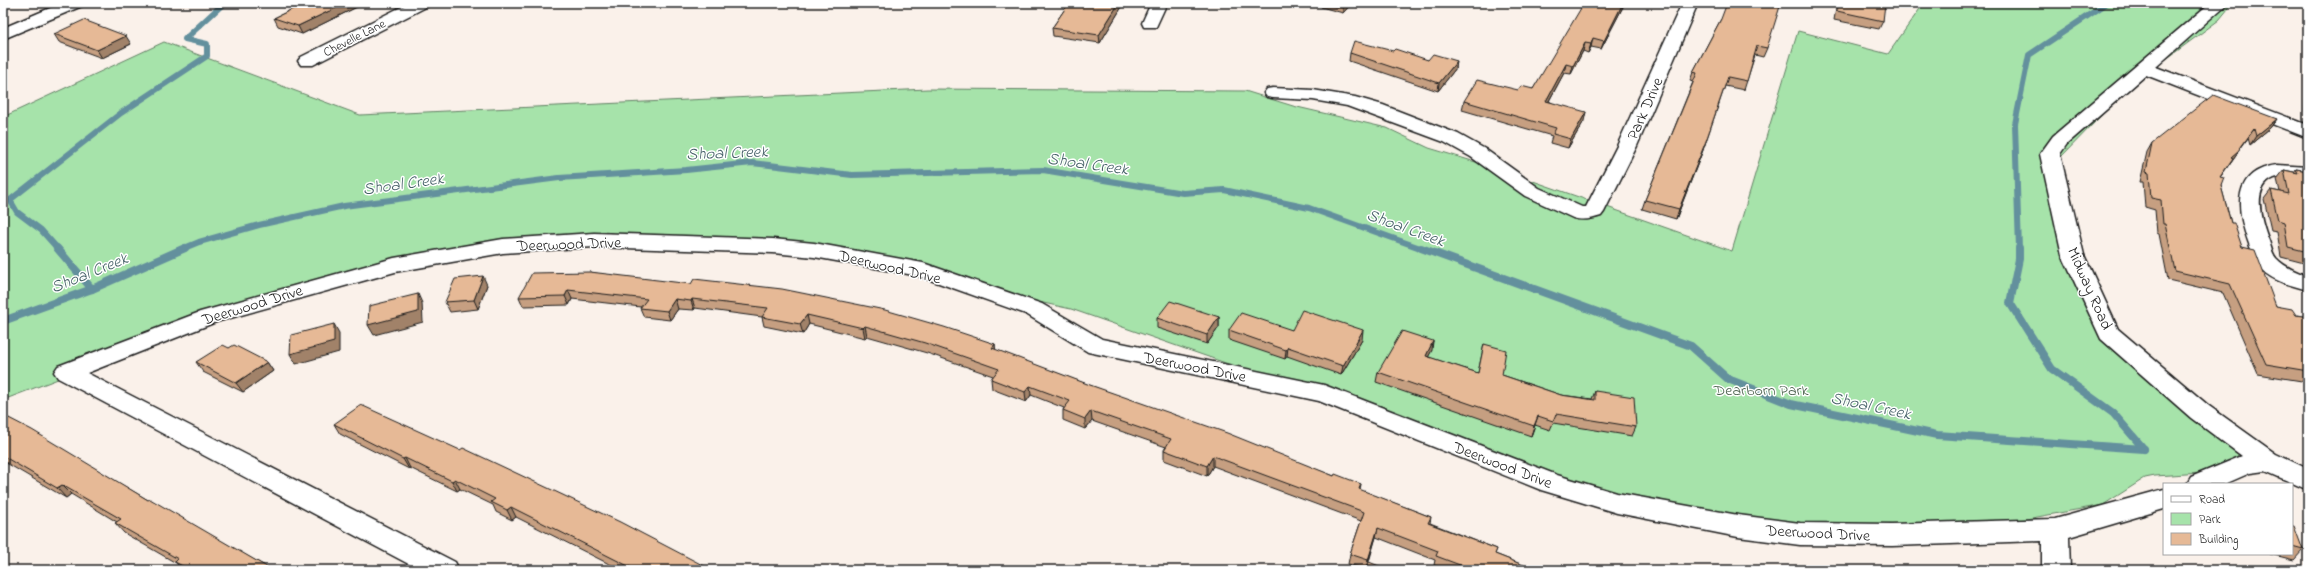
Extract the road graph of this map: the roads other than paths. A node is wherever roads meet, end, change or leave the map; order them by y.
1 (76, 3) edge
2 (422, 3) edge
3 (1159, 3) edge
4 (1690, 3) edge
5 (2220, 3) edge
6 (1150, 23) dead end
7 (3, 34) edge
8 (307, 61) dead end
9 (2143, 68) junction
10 (1273, 93) dead end
11 (2308, 132) edge
12 (2308, 173) edge
13 (2308, 283) edge
14 (2267, 461) junction
15 (2308, 480) edge
16 (2202, 483) edge
17 (2163, 499) edge
18 (2055, 530) junction
19 (445, 570) edge
20 (2056, 570) edge

1 - 7 street
2 - 8 street, Chevelle Lane
3 - 6 street
4 - 10 street, Park Drive
5 - 9 street, Midway Road
9 - 11 street
9 - 14 street, Midway Road
12 - 13 street
14 - 15 street, Midway Road
14 - 16 street
17 - 18 street, Deerwood Drive
18 - 19 street, Deerwood Drive
18 - 20 street

